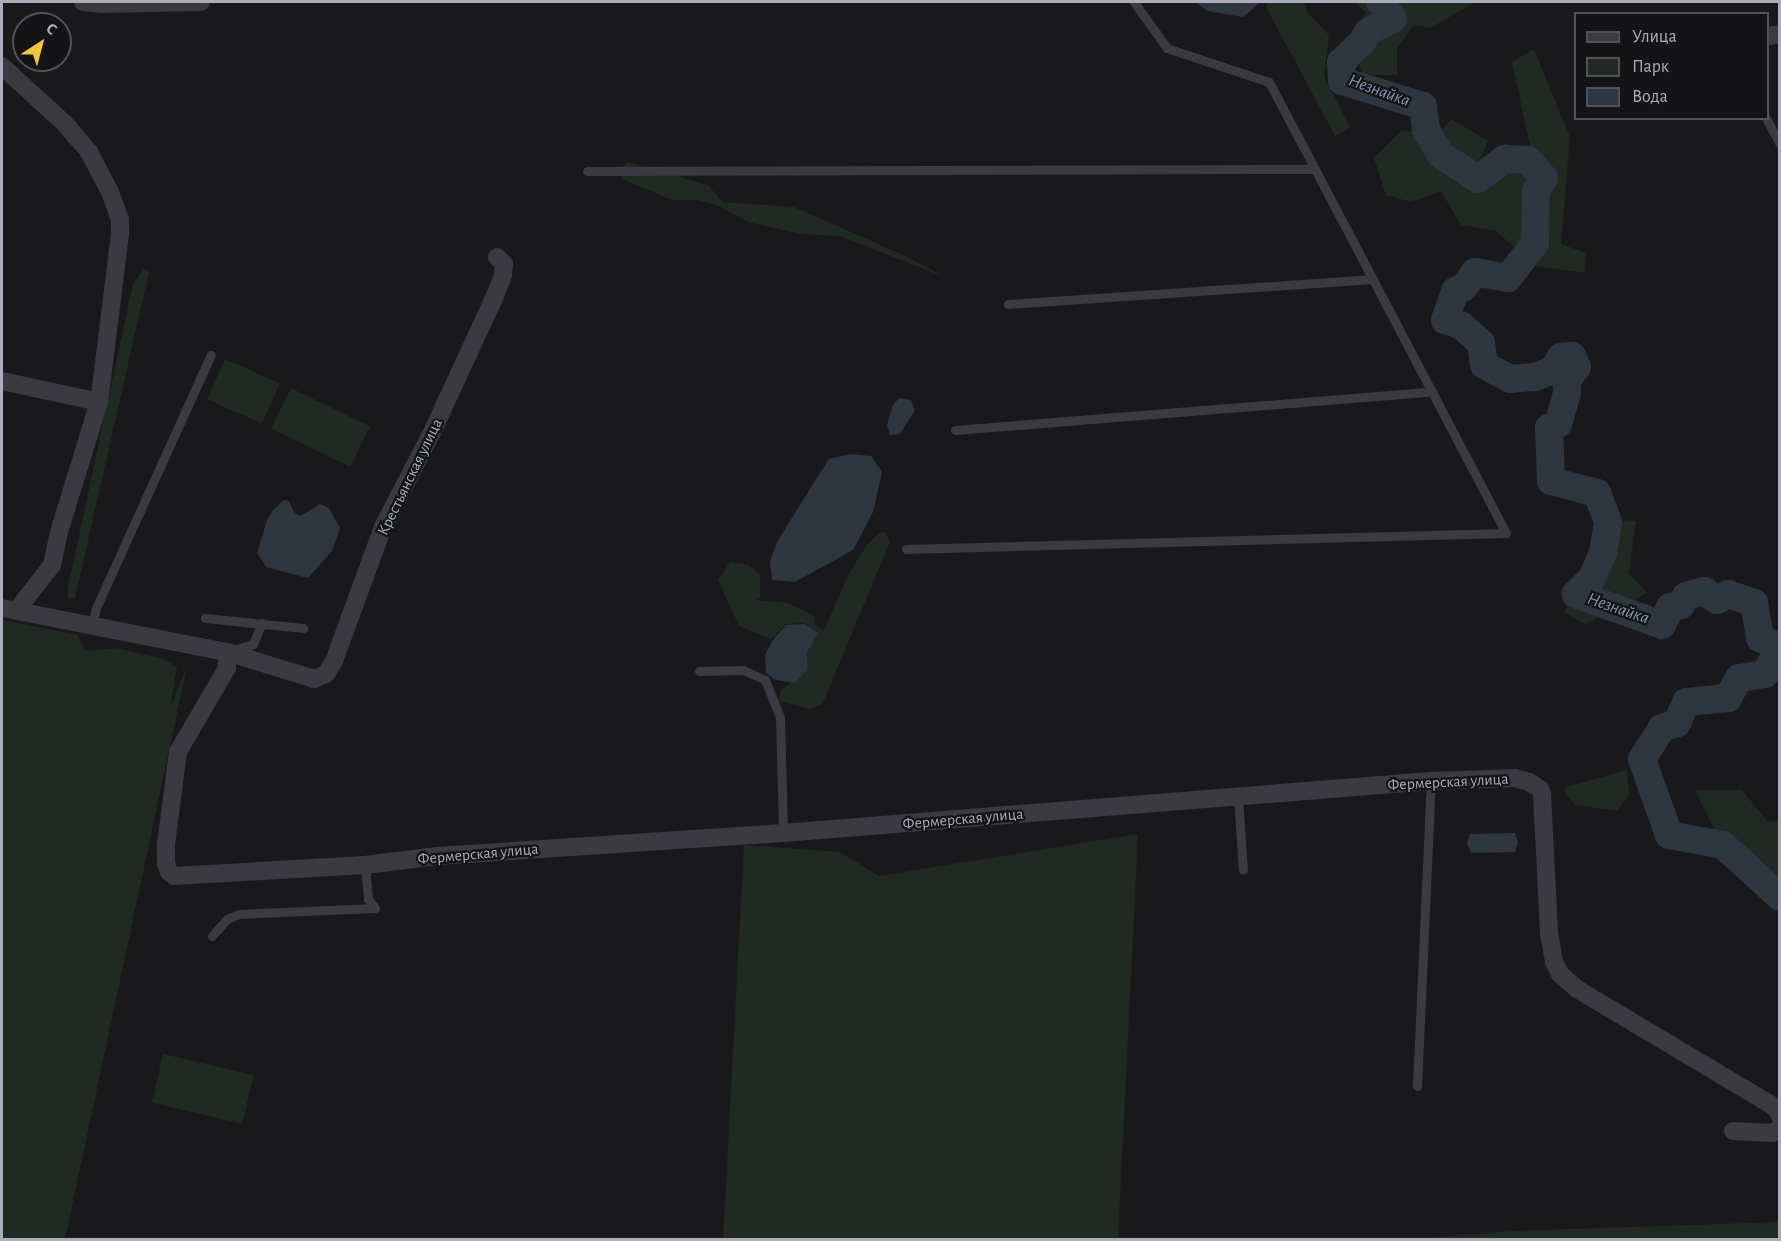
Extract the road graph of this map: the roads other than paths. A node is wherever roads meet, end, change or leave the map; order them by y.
1 (83, 2) edge
2 (201, 2) edge
3 (1134, 2) edge
4 (2, 66) edge
5 (1767, 120) edge
6 (1779, 144) edge
7 (1316, 169) junction
8 (587, 171) dead end
9 (497, 257) dead end
10 (1373, 279) junction
11 (1008, 304) dead end
12 (211, 356) dead end
13 (2, 381) edge
14 (1432, 392) junction
15 (99, 402) junction
16 (955, 430) dead end
17 (906, 549) dead end
18 (9, 609) edge
19 (205, 618) dead end
20 (262, 623) junction
21 (91, 626) junction
22 (303, 628) dead end
23 (227, 652) junction
24 (699, 671) dead end
25 (1431, 781) junction
26 (1238, 797) junction
27 (783, 833) junction
28 (365, 865) junction
29 (1243, 870) dead end
30 (212, 936) dead end
31 (1416, 1086) dead end
32 (1779, 1116) edge
33 (1779, 1128) edge
34 (1733, 1131) dead end

1 - 2 street
3 - 7 lane
4 - 15 street
5 - 6 lane
7 - 8 lane
7 - 10 lane
9 - 23 street, Крестьянская улица
10 - 11 lane
10 - 14 lane
12 - 21 lane
13 - 15 street
14 - 16 lane
14 - 17 lane
15 - 18 street
18 - 21 street
19 - 20 lane
20 - 22 lane
20 - 23 lane
21 - 23 street
23 - 28 street, Фермерская улица
24 - 27 lane
25 - 26 street, Фермерская улица
25 - 31 lane
25 - 32 street, Фермерская улица
26 - 27 street, Фермерская улица
26 - 29 lane
27 - 28 street, Фермерская улица
28 - 30 lane
33 - 34 street

